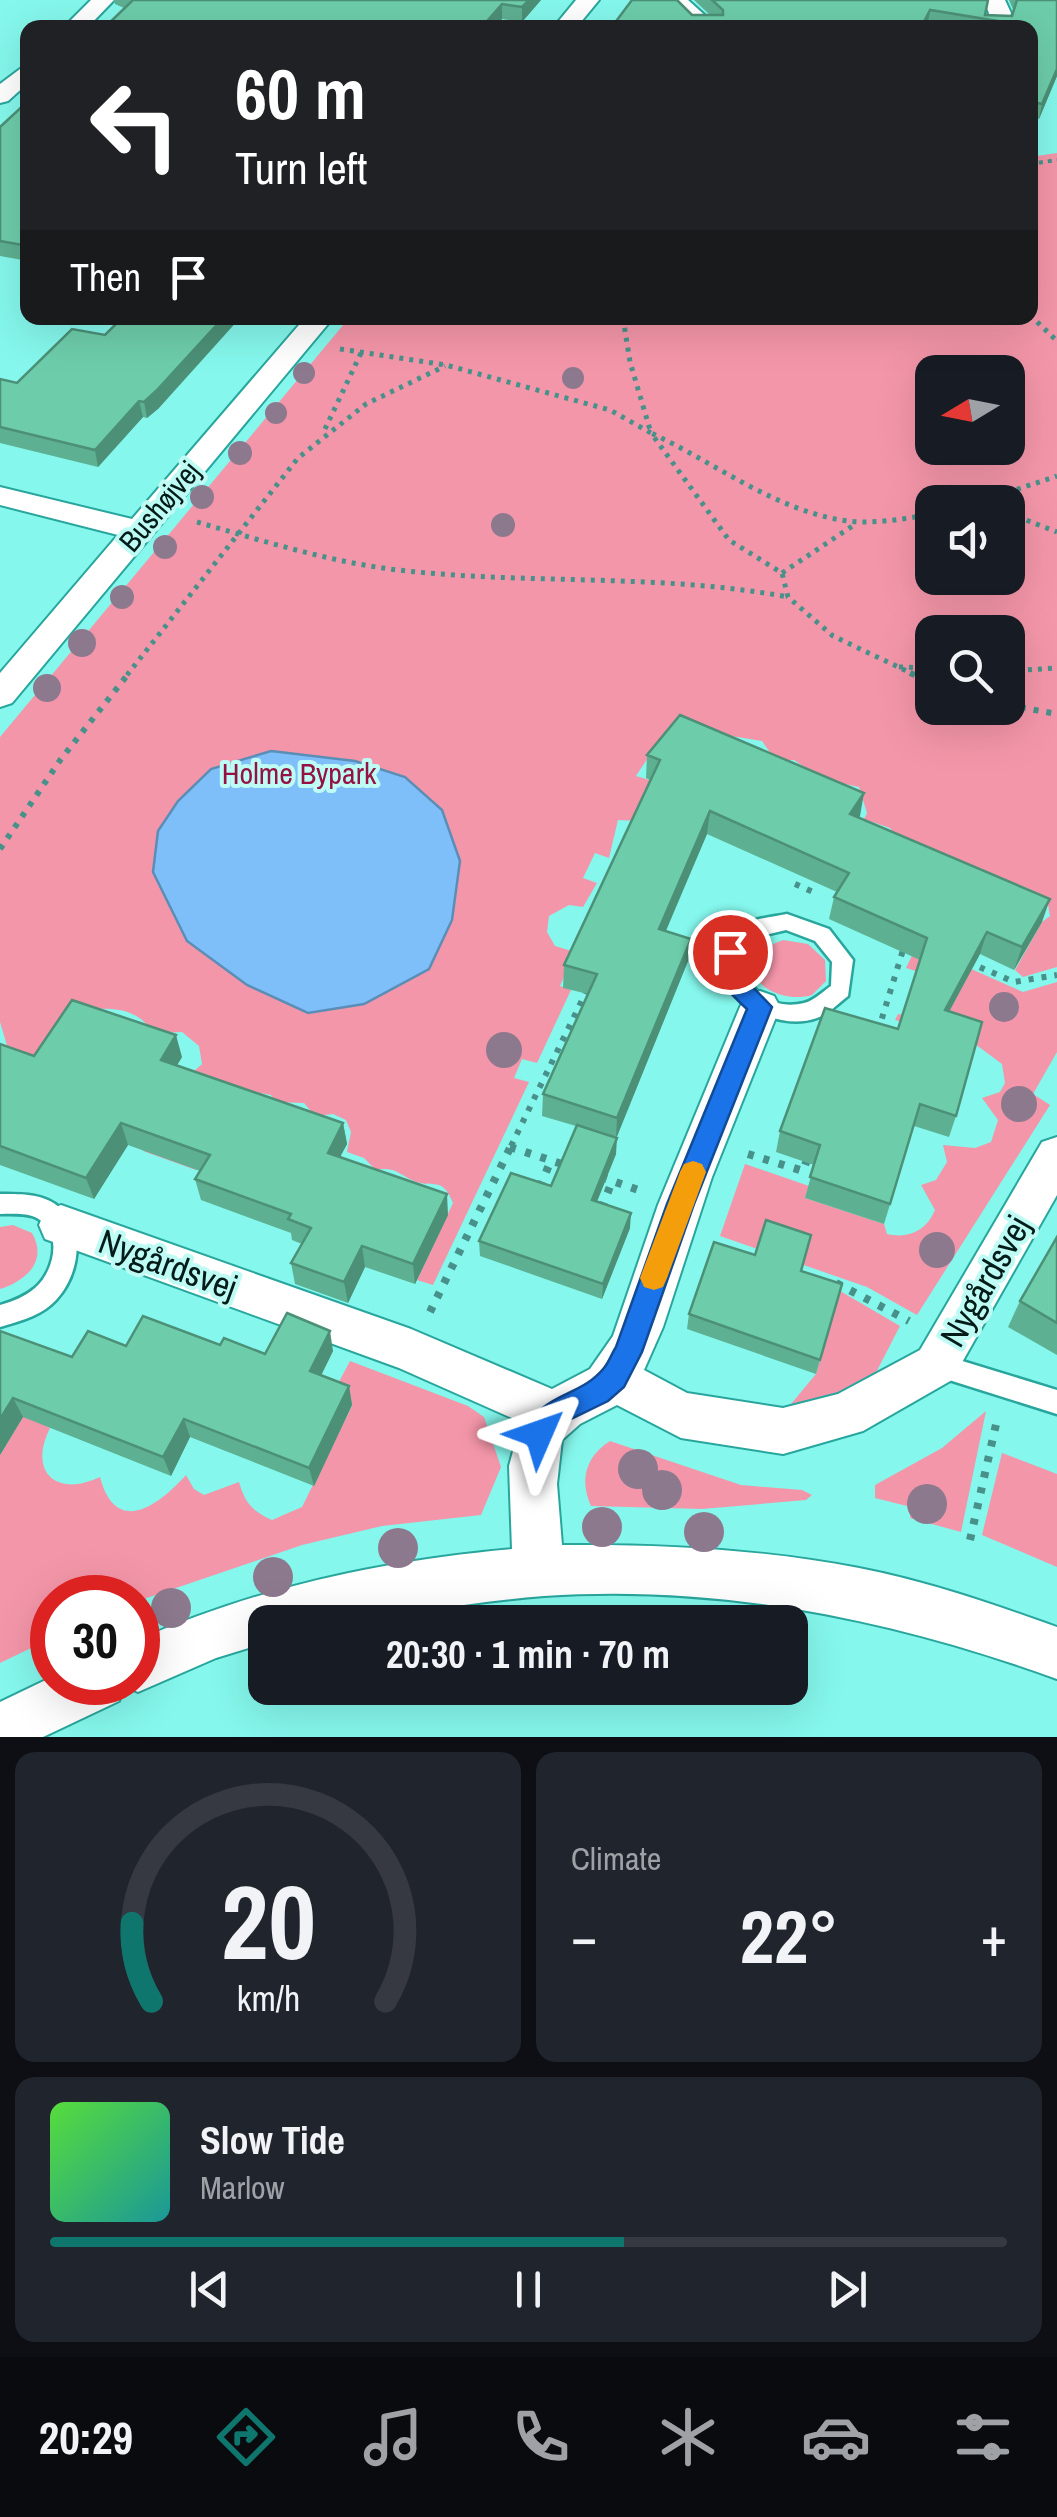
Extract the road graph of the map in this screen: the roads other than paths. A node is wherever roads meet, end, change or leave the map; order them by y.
1 (103, 0) edge
2 (588, 0) edge
3 (675, 0) edge
4 (82, 20) edge
5 (571, 20) edge
6 (699, 20) edge
7 (20, 65) edge
8 (0, 96) edge
9 (309, 329) edge
10 (0, 496) edge
11 (148, 521) junction
12 (0, 695) edge
13 (760, 1007) junction
14 (1057, 1154) edge
15 (0, 1204) edge
16 (61, 1225) junction
17 (0, 1316) edge
18 (941, 1357) junction
19 (614, 1378) junction
20 (1057, 1402) edge
21 (553, 1413) junction
22 (539, 1572) junction
23 (1057, 1653) edge
24 (160, 1657) edge
25 (52, 1705) edge
26 (0, 1730) edge

1 - 4 street
2 - 5 street
3 - 6 street
7 - 8 street
9 - 11 street, Bushøjvej
10 - 11 street
11 - 12 street, Bushøjvej
13 - 13 lane
13 - 19 street
14 - 18 street, Nygårdsvej
15 - 16 lane
16 - 17 lane
16 - 21 street, Nygårdsvej
18 - 19 street, Nygårdsvej
18 - 20 lane
19 - 21 street
21 - 22 street
22 - 23 street
22 - 24 street
25 - 26 street

